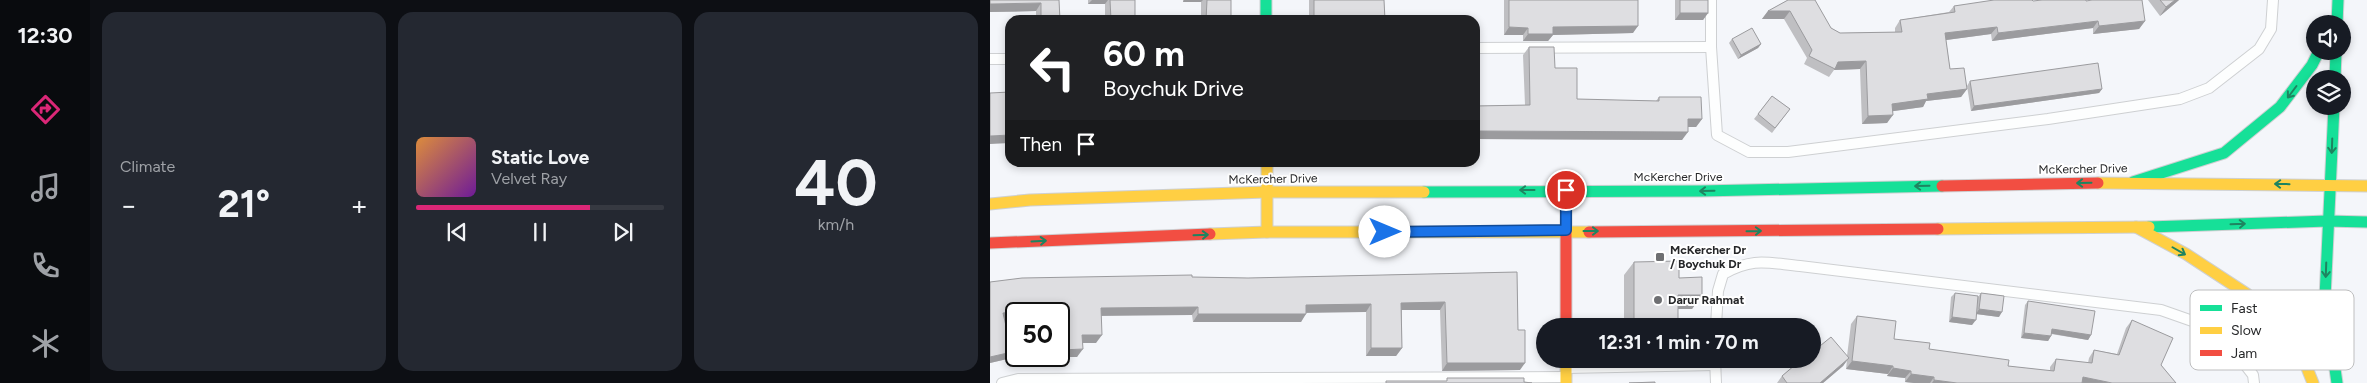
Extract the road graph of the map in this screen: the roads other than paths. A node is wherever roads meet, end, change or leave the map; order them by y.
1 (1266, 0) edge
2 (1711, 0) edge
3 (2273, 0) edge
4 (2338, 0) edge
5 (1266, 15) edge
6 (2336, 15) edge
7 (1711, 47) junction
8 (1480, 48) edge
9 (1005, 58) edge
10 (990, 59) edge
11 (2314, 60) edge
12 (2334, 115) edge
13 (1267, 167) edge
14 (2133, 182) junction
15 (2331, 185) junction
16 (2367, 186) edge
17 (1566, 190) junction
18 (1267, 192) junction
19 (990, 204) edge
20 (2327, 221) junction
21 (2367, 222) edge
22 (2136, 227) junction
23 (1566, 230) junction
24 (1267, 232) junction
25 (990, 243) edge
26 (2241, 290) edge
27 (2326, 290) edge
28 (1566, 318) edge
29 (1716, 318) edge
30 (2190, 320) edge
31 (1626, 368) edge
32 (1715, 368) edge
33 (2249, 370) edge
34 (2308, 370) edge
35 (2335, 370) edge
36 (1566, 372) edge
37 (1002, 383) edge
38 (1716, 383) edge
39 (2254, 383) edge
40 (2313, 383) edge
41 (2337, 383) edge

1 - 5 main road
2 - 7 lane
3 - 7 lane
4 - 6 main road
7 - 8 lane
9 - 10 lane
11 -> 14 main road
12 -> 15 main road
13 - 18 main road
15 -> 14 main road, McKercher Drive
14 -> 17 main road, McKercher Drive
15 - 16 main road, McKercher Drive
15 - 20 main road
17 -> 18 main road, McKercher Drive
17 - 23 main road
18 - 19 main road, McKercher Drive
18 - 24 main road
20 - 21 main road
22 -> 20 main road
20 -> 27 main road
23 -> 22 main road
22 -> 26 main road
23 - 24 main road
23 - 28 main road
25 -> 24 main road
29 - 30 lane
31 - 36 lane
32 - 38 lane
33 - 39 lane
34 -> 40 main road
35 -> 41 main road
36 - 37 lane

